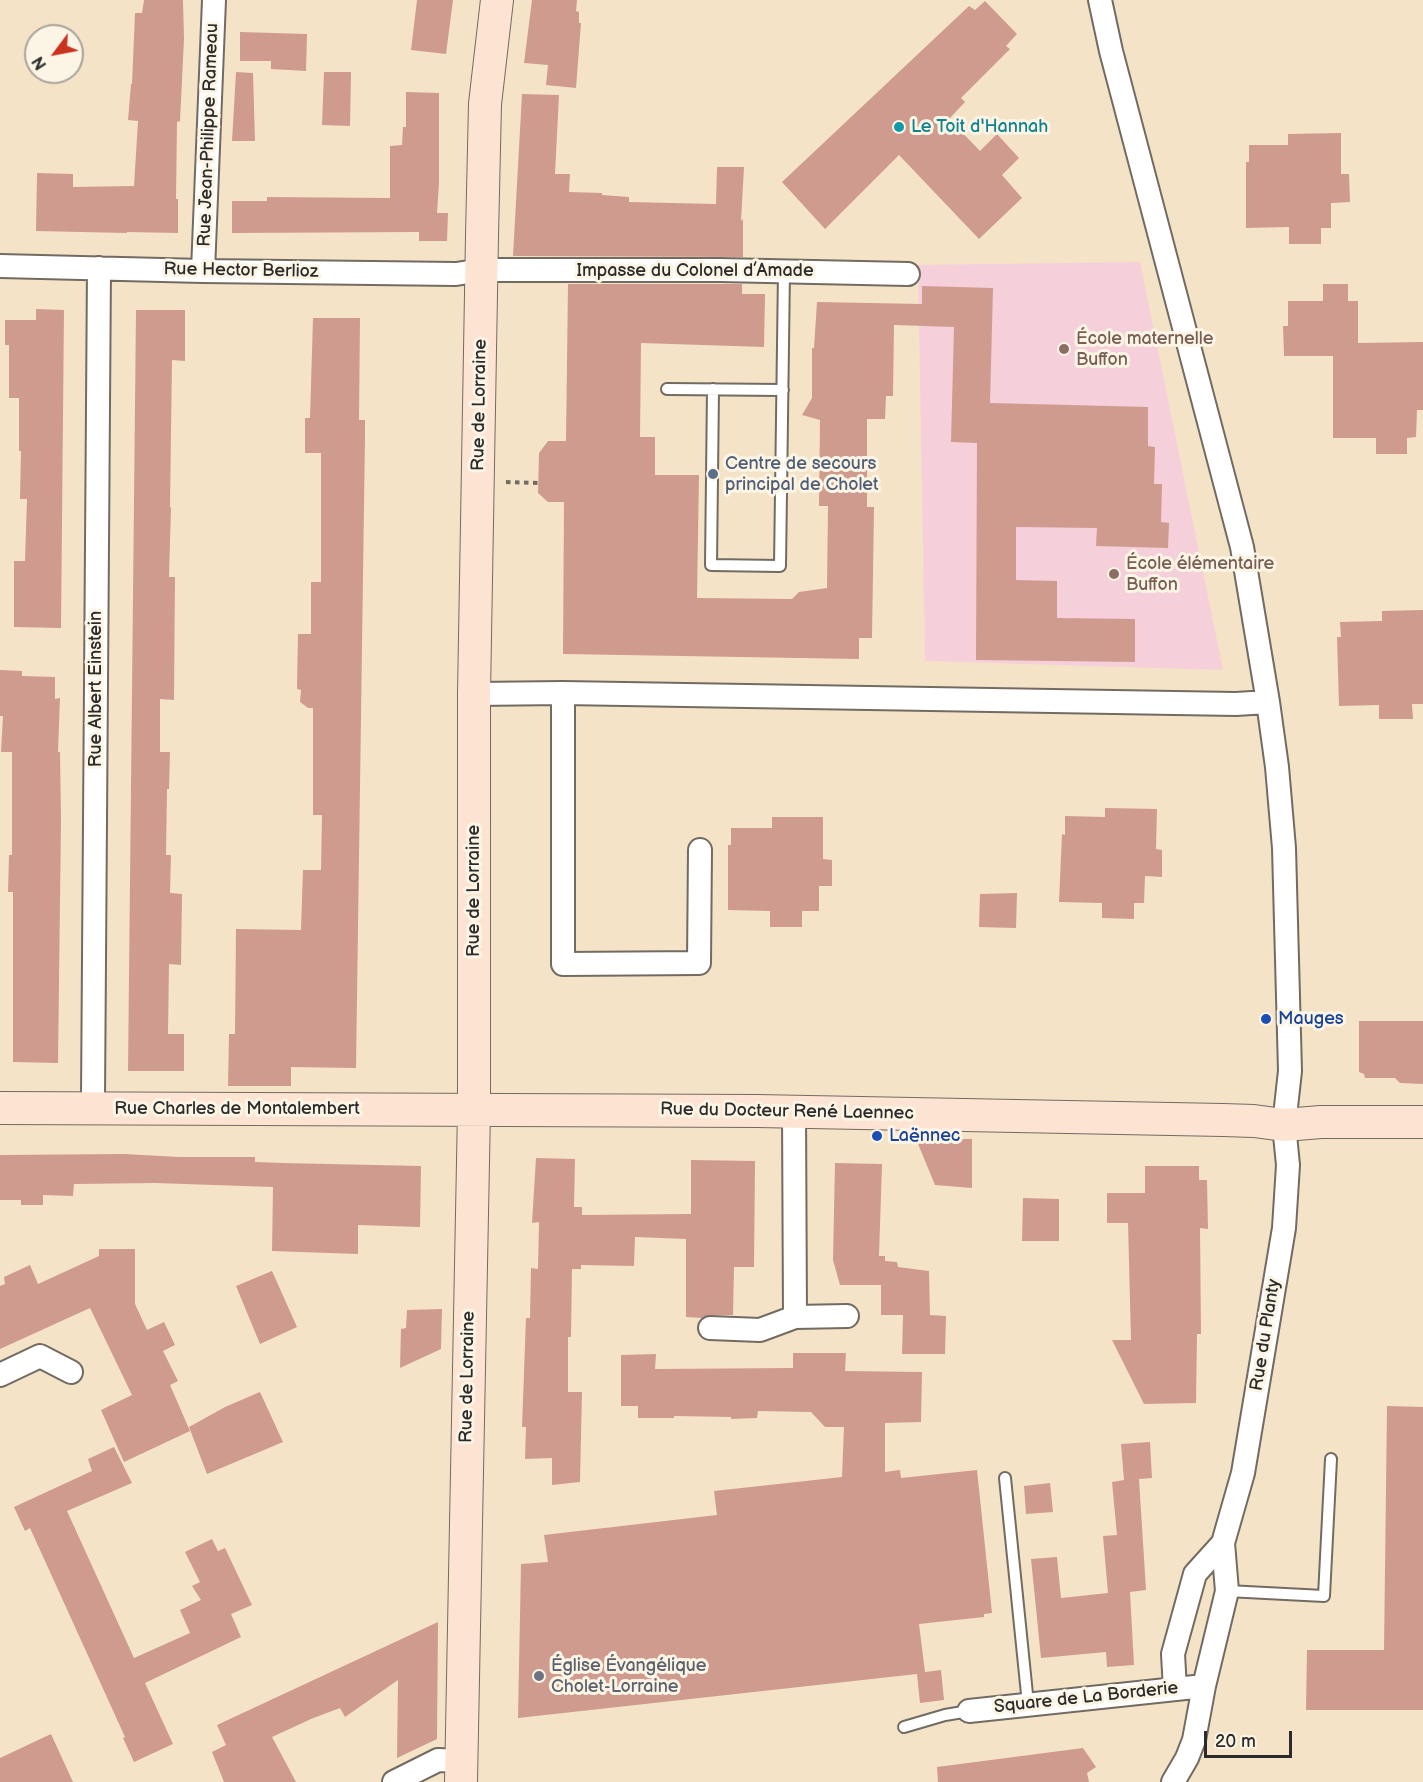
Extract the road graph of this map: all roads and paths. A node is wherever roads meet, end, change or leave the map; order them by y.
1 (214, 0) edge
2 (497, 0) edge
3 (1100, 0) edge
4 (0, 266) edge
5 (99, 268) junction
6 (482, 270) junction
7 (203, 271) junction
8 (784, 271) junction
9 (908, 274) dead end
10 (667, 388) dead end
11 (713, 389) junction
12 (783, 390) junction
13 (525, 483) dead end
14 (539, 483) dead end
15 (563, 693) junction
16 (474, 694) junction
17 (1268, 702) junction
18 (700, 850) dead end
19 (0, 1108) edge
20 (94, 1109) junction
21 (474, 1110) junction
22 (794, 1111) junction
23 (1423, 1122) edge
24 (1284, 1125) junction
25 (795, 1317) junction
26 (847, 1317) dead end
27 (711, 1328) dead end
28 (71, 1372) dead end
29 (0, 1375) edge
30 (1331, 1459) dead end
31 (1005, 1478) dead end
32 (1223, 1543) junction
33 (1227, 1591) junction
34 (1204, 1686) junction
35 (1175, 1689) junction
36 (1028, 1704) junction
37 (969, 1711) joint
38 (904, 1727) dead end
39 (461, 1772) edge
40 (394, 1782) edge
41 (1173, 1782) edge

1 - 7 street, Rue Jean-Philippe Rameau
2 - 6 main road, Rue de Lorraine
3 - 17 street, Rue du Planty
4 - 5 street, Rue Hector Berlioz
5 - 7 street, Rue Hector Berlioz
5 - 20 street, Rue Albert Einstein
6 - 7 street, Rue Hector Berlioz
6 - 8 street, Impasse du Colonel d’Amade
6 - 16 main road, Rue de Lorraine
8 - 9 street, Impasse du Colonel d’Amade
8 - 12 lane
10 - 11 lane
11 - 12 lane
11 - 12 lane
13 - 14 path
15 - 16 street
15 - 17 street
15 - 18 street
16 - 21 main road, Rue de Lorraine
17 - 24 street, Rue du Planty
19 - 20 main road, Rue Charles de Montalembert
20 - 21 main road, Rue Charles de Montalembert
21 - 22 main road, Rue du Docteur René Laennec
21 - 39 main road, Rue de Lorraine
22 - 24 main road, Rue du Docteur René Laennec
22 - 25 street
23 - 24 main road, Rue du Docteur René Laennec
24 - 32 street, Rue du Planty
25 - 26 street
25 - 27 street
28 - 29 street
30 - 33 lane
31 - 36 lane
32 - 33 street, Rue du Planty
32 - 35 street, Rue du Planty
33 - 34 street, Rue du Planty
34 - 35 street, Square de La Borderie
34 - 41 street, Rue du Planty
35 - 36 street, Square de La Borderie
36 - 37 street, Square de La Borderie
37 - 38 lane
39 - 40 street

